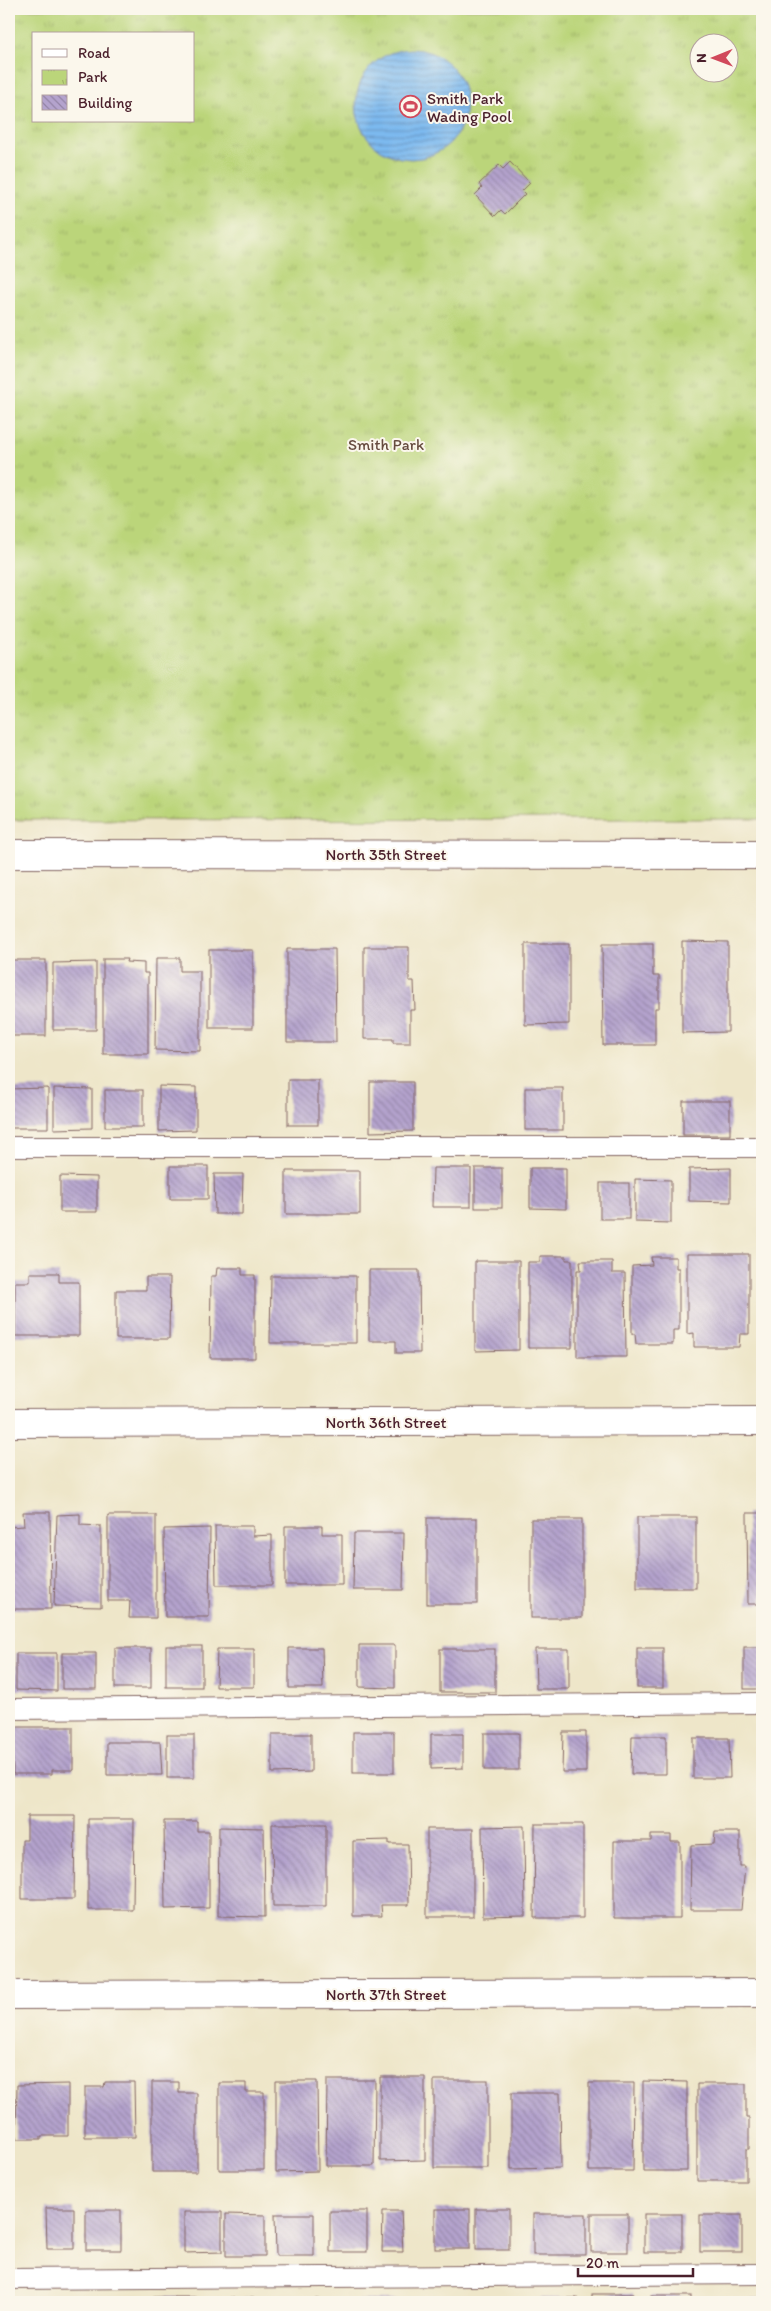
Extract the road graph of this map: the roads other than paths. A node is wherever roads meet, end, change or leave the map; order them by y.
1 (9, 854) edge
2 (762, 855) edge
3 (9, 1147) edge
4 (762, 1147) edge
5 (762, 1421) edge
6 (9, 1423) edge
7 (762, 1703) edge
8 (9, 1708) edge
9 (762, 1993) edge
10 (9, 1995) edge
11 (762, 2274) edge
12 (9, 2279) edge

1 - 2 street, North 35th Street
3 - 4 lane
5 - 6 street, North 36th Street
7 - 8 lane
9 - 10 street, North 37th Street
11 - 12 lane

